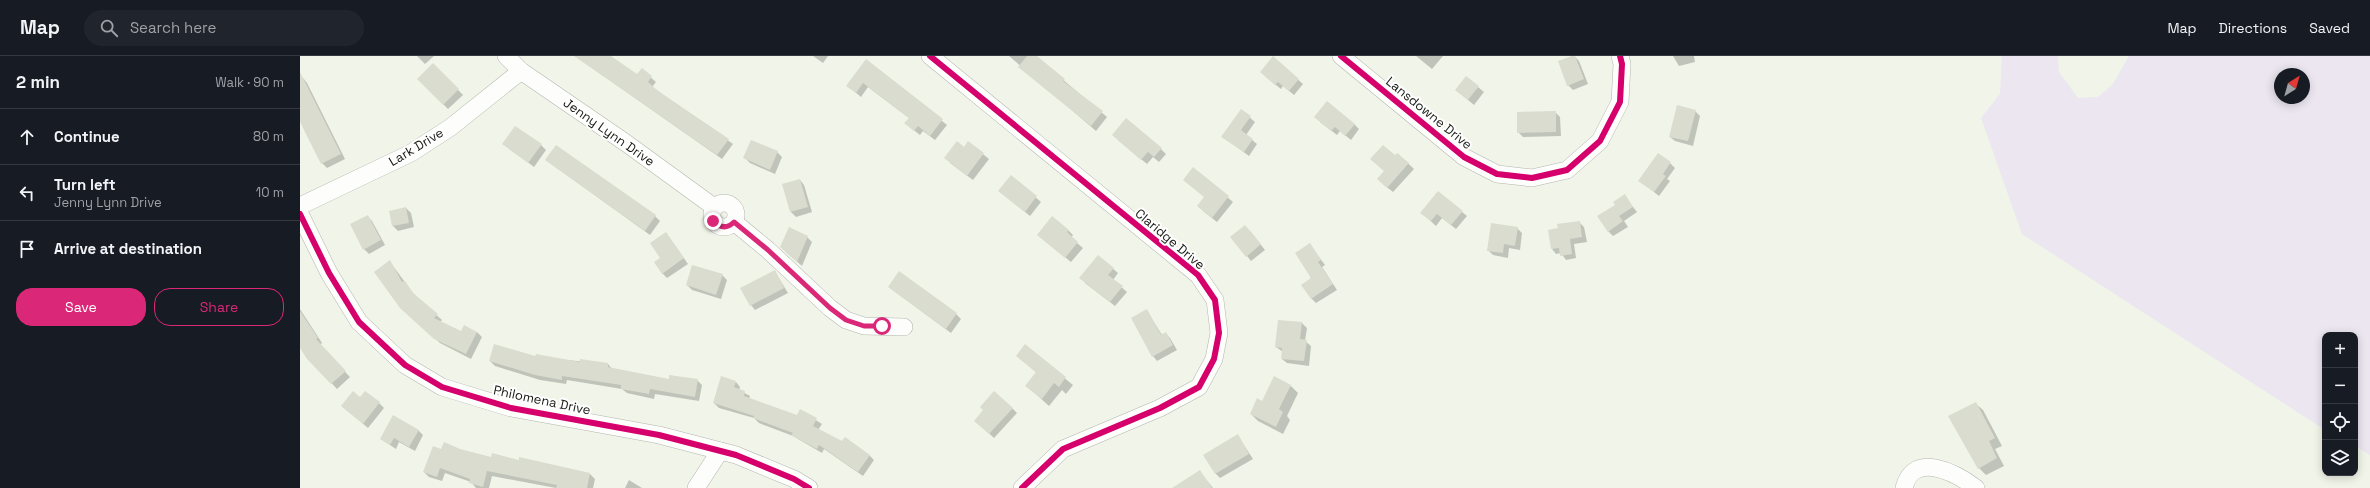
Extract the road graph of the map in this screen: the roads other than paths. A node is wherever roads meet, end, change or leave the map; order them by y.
1 (506, 56) edge
2 (930, 56) edge
3 (1341, 56) edge
4 (1620, 56) edge
5 (521, 71) junction
6 (300, 206) edge
7 (300, 214) edge
8 (904, 327) dead end
9 (720, 451) junction
10 (696, 488) edge
11 (809, 488) edge
12 (1022, 488) edge
13 (1904, 488) edge
14 (1976, 488) edge

1 - 5 street, Jenny Lynn Drive
2 - 12 street, Claridge Drive
3 - 4 street, Lansdowne Drive
5 - 6 street, Lark Drive
5 - 8 street, Jenny Lynn Drive
7 - 9 street, Philomena Drive
9 - 10 street
9 - 11 street, Philomena Drive
13 - 14 street

